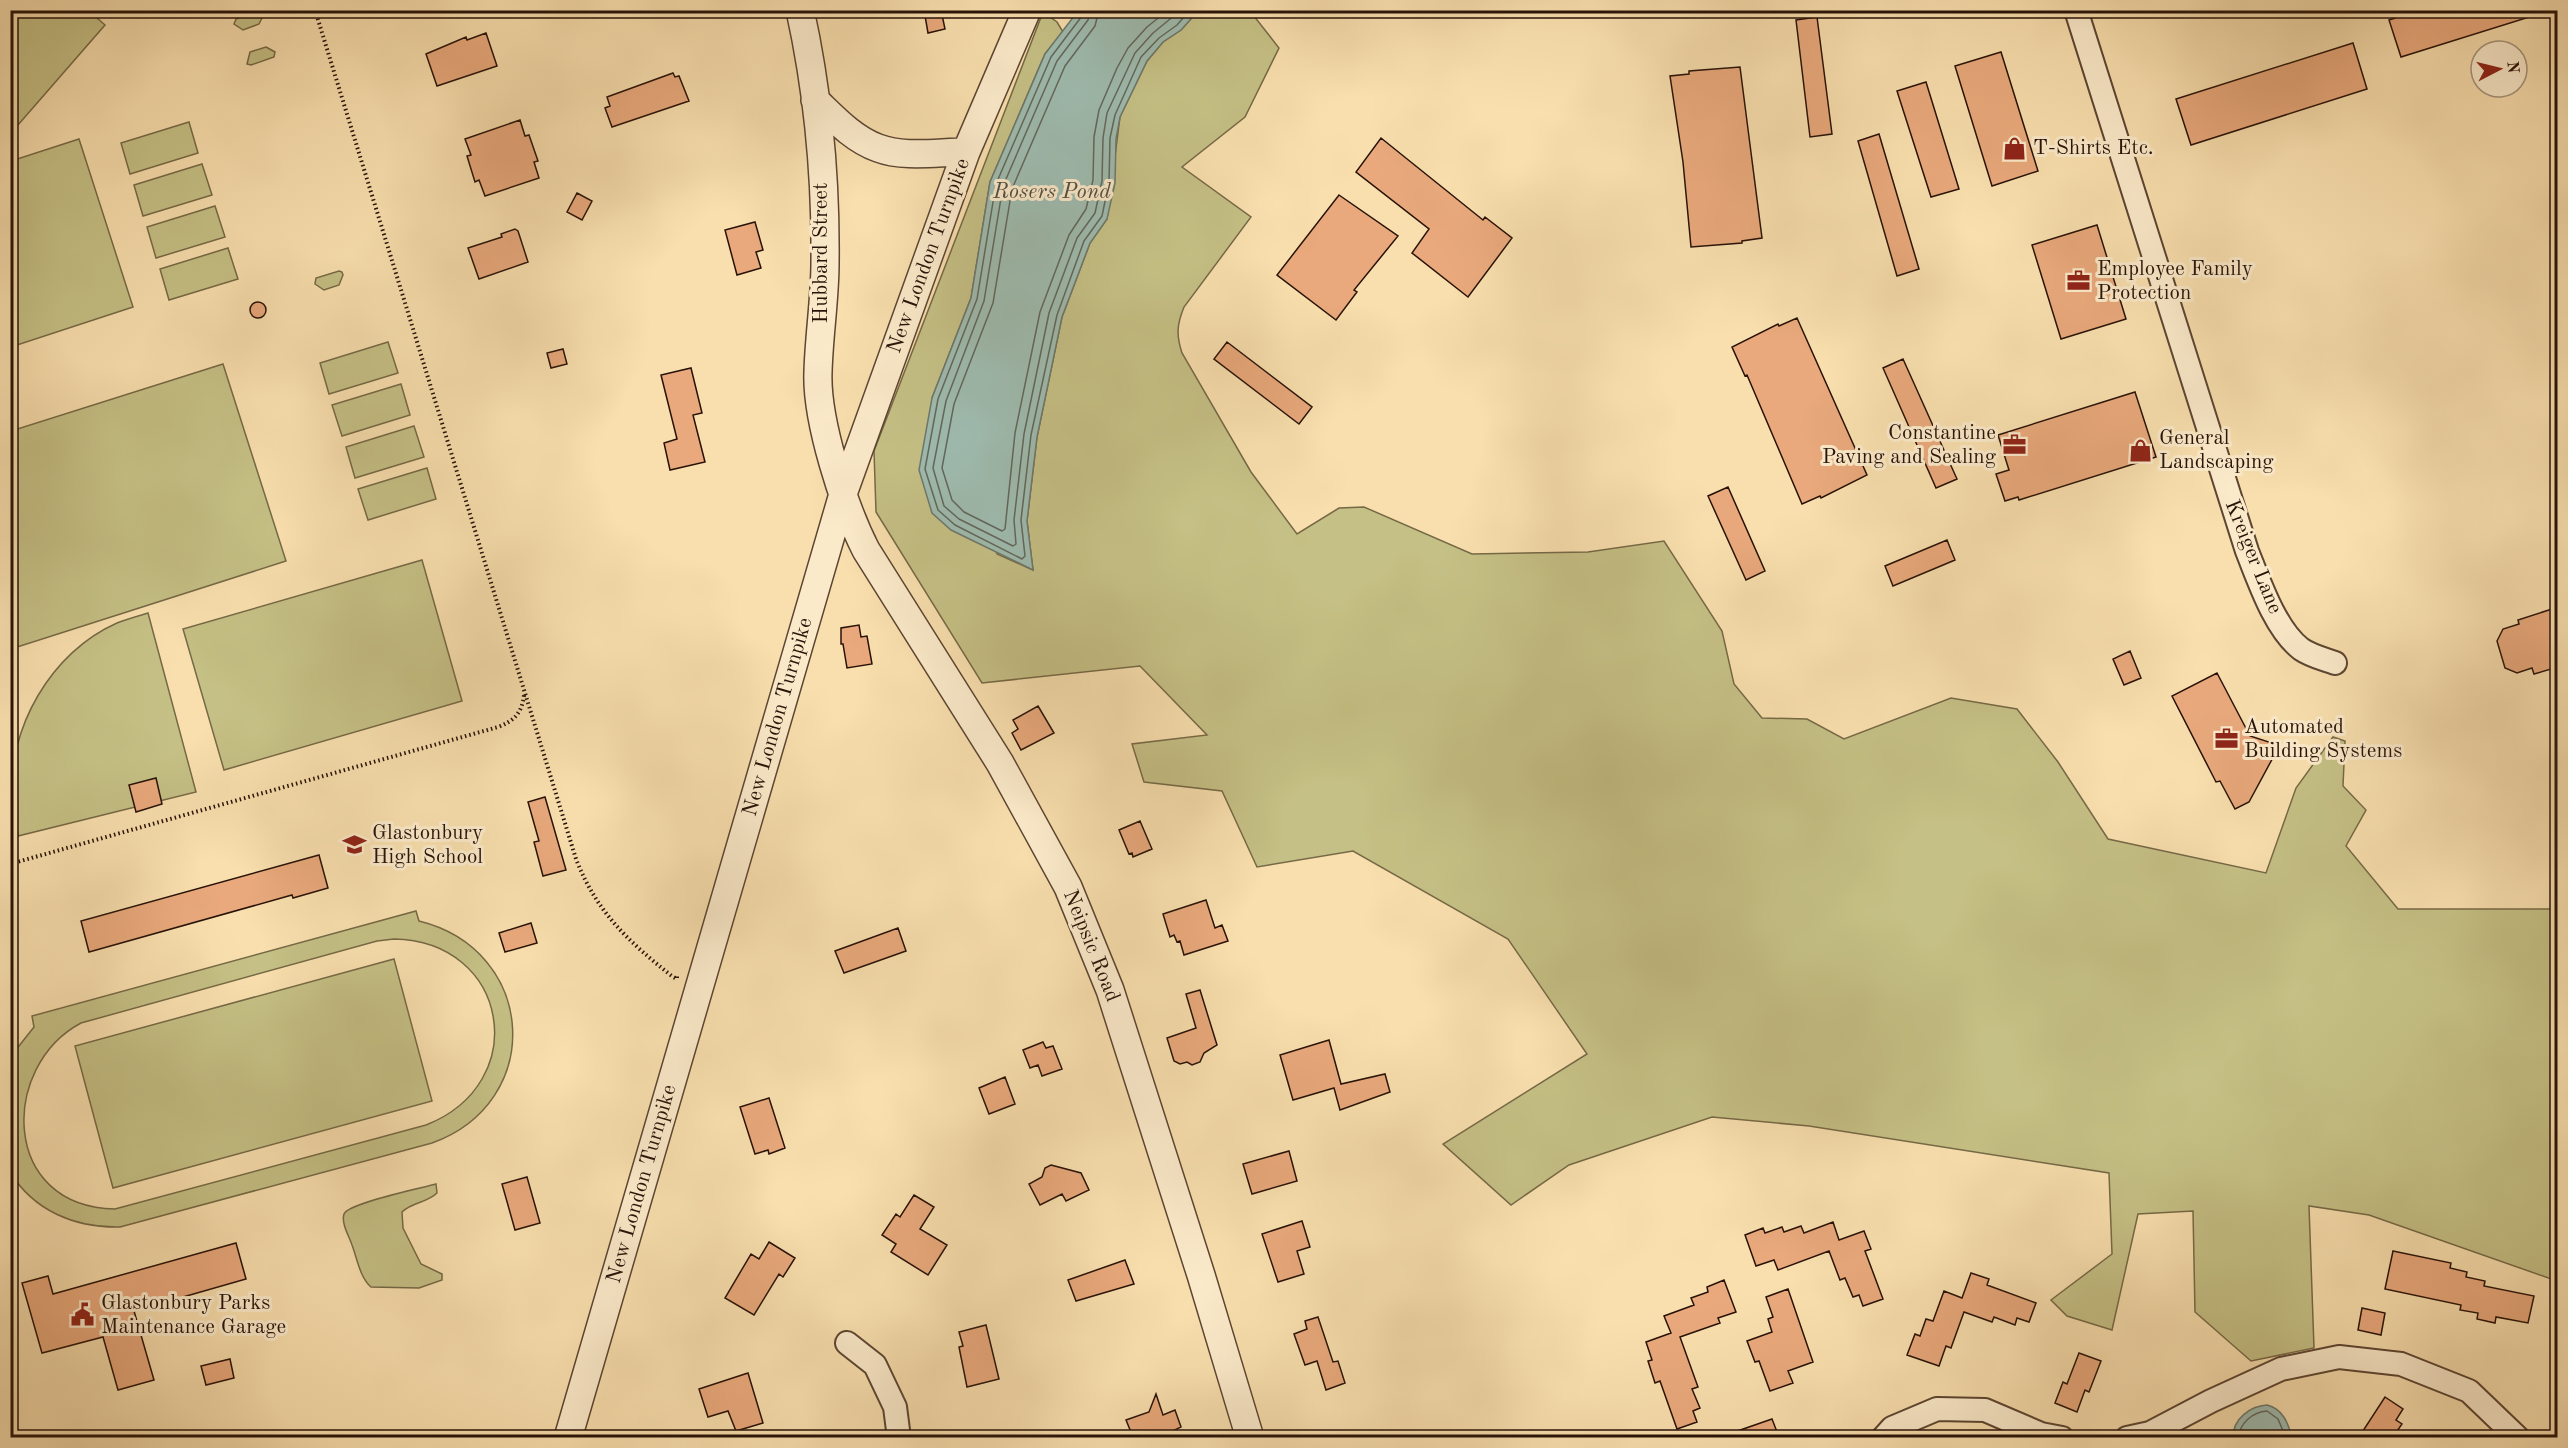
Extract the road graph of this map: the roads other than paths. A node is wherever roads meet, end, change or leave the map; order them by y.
1 (800, 10) edge
2 (1027, 10) edge
3 (2076, 10) edge
4 (815, 100) junction
5 (966, 152) junction
6 (843, 494) junction
7 (2336, 663) dead end
8 (847, 1343) dead end
9 (568, 1437) edge
10 (898, 1437) edge
11 (1250, 1437) edge
12 (1883, 1437) edge
13 (2062, 1437) edge
14 (2127, 1437) edge
15 (2518, 1437) edge

1 - 4 street, Hubbard Street
2 - 5 street, New London Turnpike
3 - 7 street, Kreiger Lane
4 - 5 street
4 - 6 street, Hubbard Street
5 - 6 street, New London Turnpike
6 - 9 street, New London Turnpike
6 - 11 street, Neipsic Road
8 - 10 street
12 - 13 street
14 - 15 street

